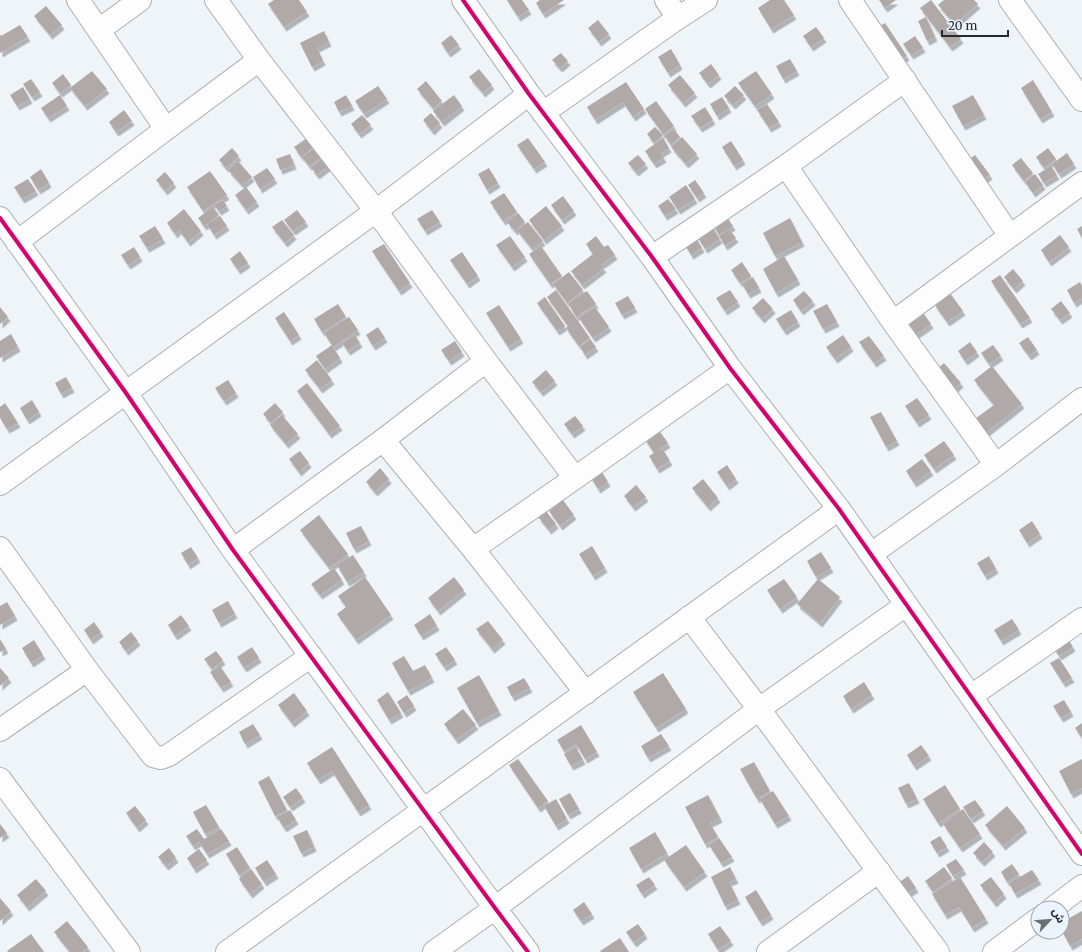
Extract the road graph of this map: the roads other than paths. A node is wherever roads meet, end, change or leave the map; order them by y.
1 (78, 0) edge
2 (140, 0) edge
3 (216, 0) edge
4 (463, 0) edge
5 (666, 0) edge
6 (706, 0) edge
7 (850, 0) edge
8 (1010, 0) edge
9 (678, 18) junction
10 (99, 30) junction
11 (259, 60) junction
12 (905, 80) junction
13 (529, 94) junction
14 (1082, 100) edge
15 (543, 113) junction
16 (166, 129) junction
17 (786, 166) junction
18 (1082, 184) edge
19 (376, 211) junction
20 (0, 218) edge
21 (1010, 236) junction
22 (17, 242) junction
23 (652, 257) junction
24 (893, 322) junction
25 (486, 361) junction
26 (730, 368) junction
27 (126, 393) junction
28 (1082, 399) edge
29 (383, 440) junction
30 (996, 465) junction
31 (575, 478) junction
32 (0, 484) edge
33 (839, 509) junction
34 (0, 548) edge
35 (473, 549) junction
36 (232, 550) junction
37 (871, 554) junction
38 (906, 605) junction
39 (689, 617) junction
40 (1082, 619) edge
41 (310, 656) junction
42 (87, 670) junction
43 (586, 693) junction
44 (971, 696) junction
45 (759, 709) junction
46 (0, 730) edge
47 (0, 779) edge
48 (424, 810) junction
49 (1082, 854) edge
50 (878, 871) junction
51 (1082, 886) edge
52 (1064, 900) edge
53 (495, 908) junction
54 (1030, 925) edge
55 (129, 952) edge
56 (228, 952) edge
57 (434, 952) edge
58 (528, 952) edge
59 (770, 952) edge
60 (938, 952) edge
61 (994, 952) edge

1 - 10 street
2 - 10 street
3 - 11 street
4 - 13 street
5 - 9 street
6 - 9 street
7 - 12 street
8 - 14 street
9 - 15 street
10 - 16 street
11 - 16 street
11 - 19 street
12 - 17 street
12 - 21 street
13 - 15 street
13 - 19 street
15 - 23 street
16 - 22 street
17 - 23 street
17 - 24 street
18 - 21 street
19 - 25 street
19 - 27 street
20 - 22 street
21 - 24 street
22 - 27 street
23 - 26 street
24 - 30 street
25 - 29 street
25 - 31 street
26 - 31 street
26 - 33 street
27 - 32 street
27 - 36 street
28 - 30 street
29 - 35 street
29 - 36 street
30 - 37 street
31 - 35 street
33 - 37 street
33 - 39 street
34 - 42 street
35 - 43 street
36 - 41 street
37 - 38 street
38 - 44 street
38 - 45 street
39 - 43 street
39 - 45 street
40 - 44 street
41 - 42 street
41 - 48 street
42 - 46 street
43 - 48 street
44 - 49 street
45 - 50 street
45 - 53 street
47 - 55 street
48 - 53 street
48 - 56 street
50 - 59 street
50 - 60 street
51 - 52 street
53 - 57 street
53 - 58 street
54 - 61 street

